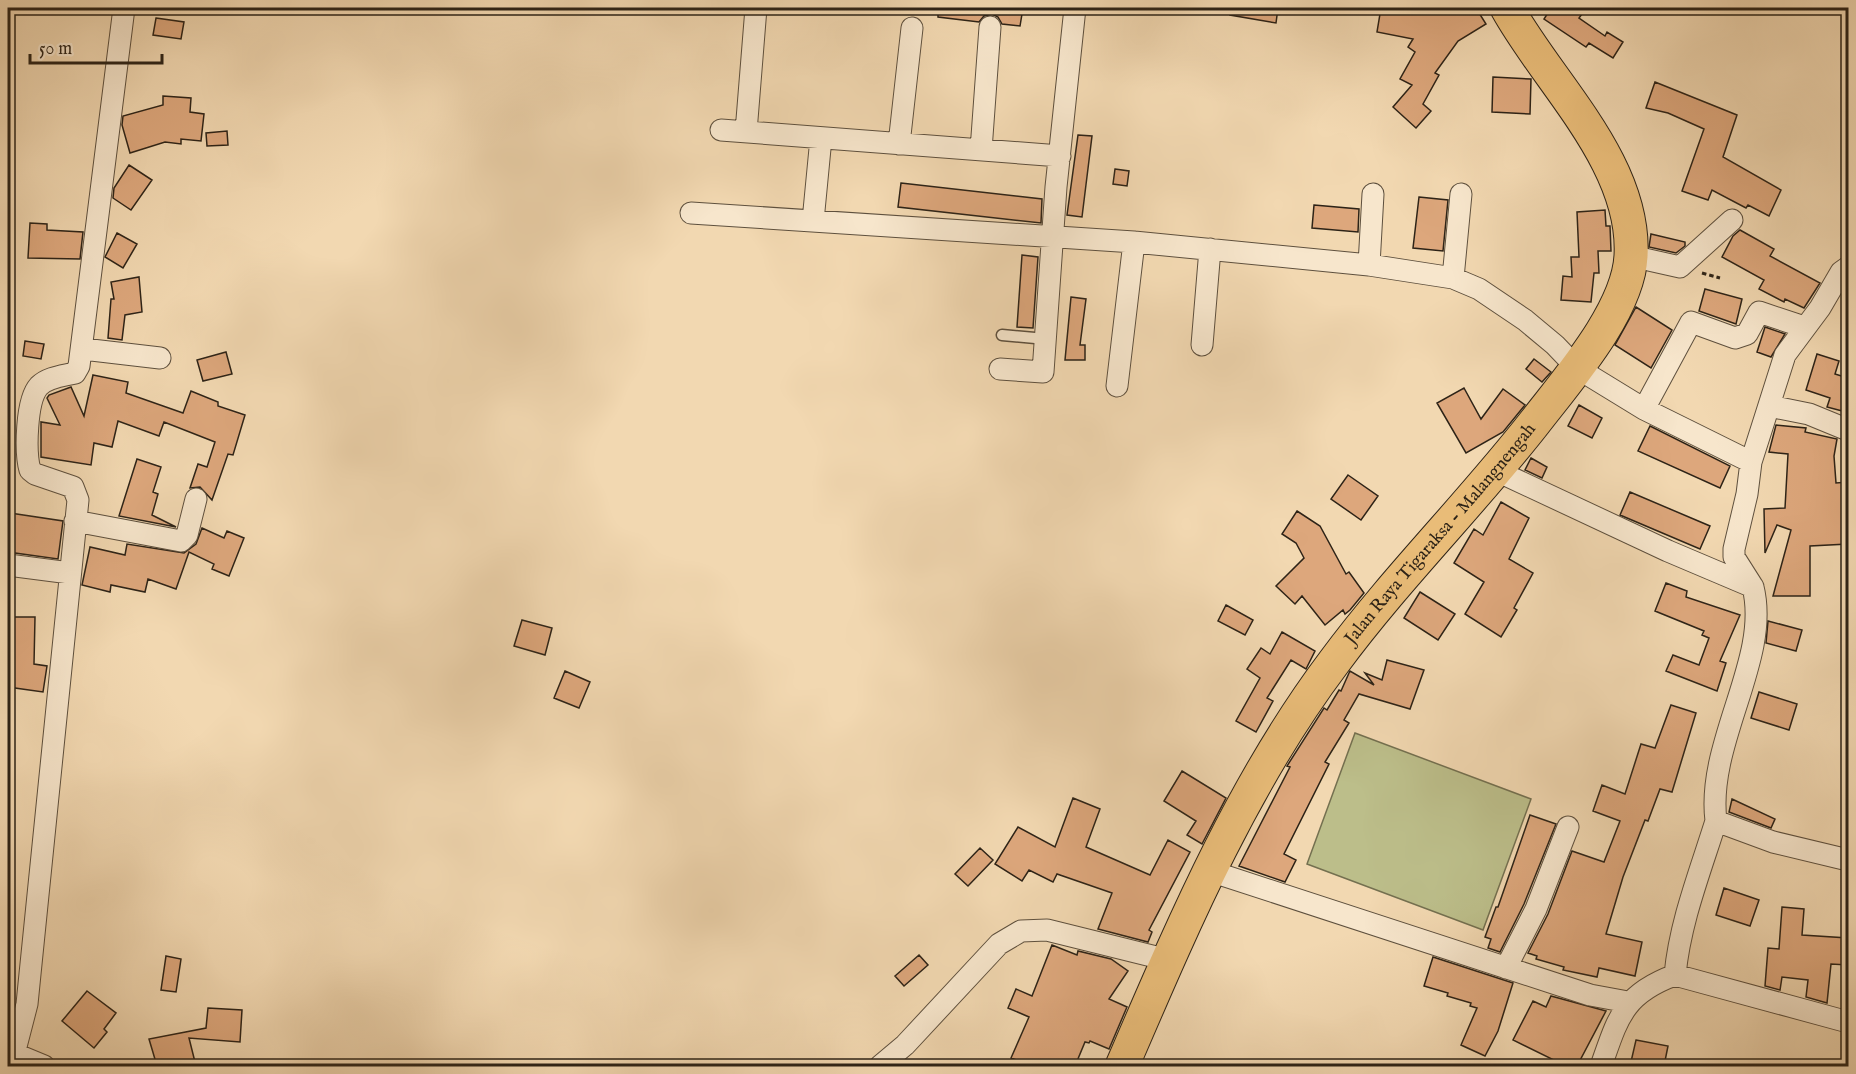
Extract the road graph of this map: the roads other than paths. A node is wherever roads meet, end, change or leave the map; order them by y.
1 (124, 8) edge
2 (756, 8) edge
3 (1075, 8) edge
4 (1507, 8) edge
5 (990, 27) dead end
6 (912, 28) dead end
7 (721, 130) dead end
8 (746, 132) junction
9 (820, 138) junction
10 (899, 144) junction
11 (981, 150) junction
12 (1060, 156) junction
13 (1373, 194) dead end
14 (1461, 195) dead end
15 (691, 213) dead end
16 (1732, 220) dead end
17 (813, 221) junction
18 (1054, 237) junction
19 (1134, 242) junction
20 (1210, 249) junction
21 (1631, 256) junction
22 (1369, 265) junction
23 (1848, 267) edge
24 (1453, 278) junction
25 (1804, 327) junction
26 (1002, 335) dead end
27 (1046, 339) junction
28 (1202, 345) dead end
29 (83, 349) junction
30 (159, 357) dead end
31 (1577, 368) junction
32 (1000, 369) dead end
33 (1117, 386) dead end
34 (1769, 406) junction
35 (1644, 409) junction
36 (1848, 430) edge
37 (1751, 462) junction
38 (1497, 471) junction
39 (196, 499) dead end
40 (75, 521) junction
41 (8, 565) edge
42 (70, 573) junction
43 (1753, 587) junction
44 (1716, 821) junction
45 (1568, 827) dead end
46 (1848, 860) edge
47 (1210, 871) junction
48 (1168, 960) junction
49 (1506, 968) junction
50 (1675, 975) junction
51 (1629, 1002) junction
52 (1848, 1022) edge
53 (13, 1060) edge
54 (44, 1066) edge
55 (880, 1066) edge
56 (1122, 1066) edge
57 (1601, 1066) edge

1 - 29 street
2 - 8 street
3 - 12 street
4 - 21 main road, Jalan Raya Tigaraksa - Malangnengah
5 - 11 street
6 - 10 street
7 - 8 street
8 - 9 street
9 - 10 street
9 - 17 street
10 - 11 street
11 - 12 street
12 - 18 street
13 - 22 street
14 - 24 street
15 - 17 street
16 - 21 street
17 - 18 street
18 - 19 street
18 - 27 street
19 - 20 street
19 - 33 street
20 - 22 street
20 - 28 street
21 - 31 main road, Jalan Raya Tigaraksa - Malangnengah
22 - 24 street
23 - 25 street
24 - 31 street
25 - 34 street
25 - 35 street
26 - 27 lane
27 - 32 street
29 - 30 street
29 - 40 street
31 - 35 street
31 - 38 main road, Jalan Raya Tigaraksa - Malangnengah
34 - 36 street
34 - 37 street
35 - 37 street
37 - 43 street
38 - 43 street
38 - 47 main road, Jalan Raya Tigaraksa - Malangnengah
39 - 40 street
40 - 42 street
41 - 42 street
42 - 53 street
43 - 44 street
44 - 46 street
44 - 50 street
45 - 49 street
47 - 48 main road, Jalan Raya Tigaraksa - Malangnengah
47 - 49 street
48 - 55 street
48 - 56 main road, Jalan Raya Tigaraksa - Malangnengah
49 - 51 street
50 - 51 street
50 - 52 street
51 - 57 street
53 - 54 street

